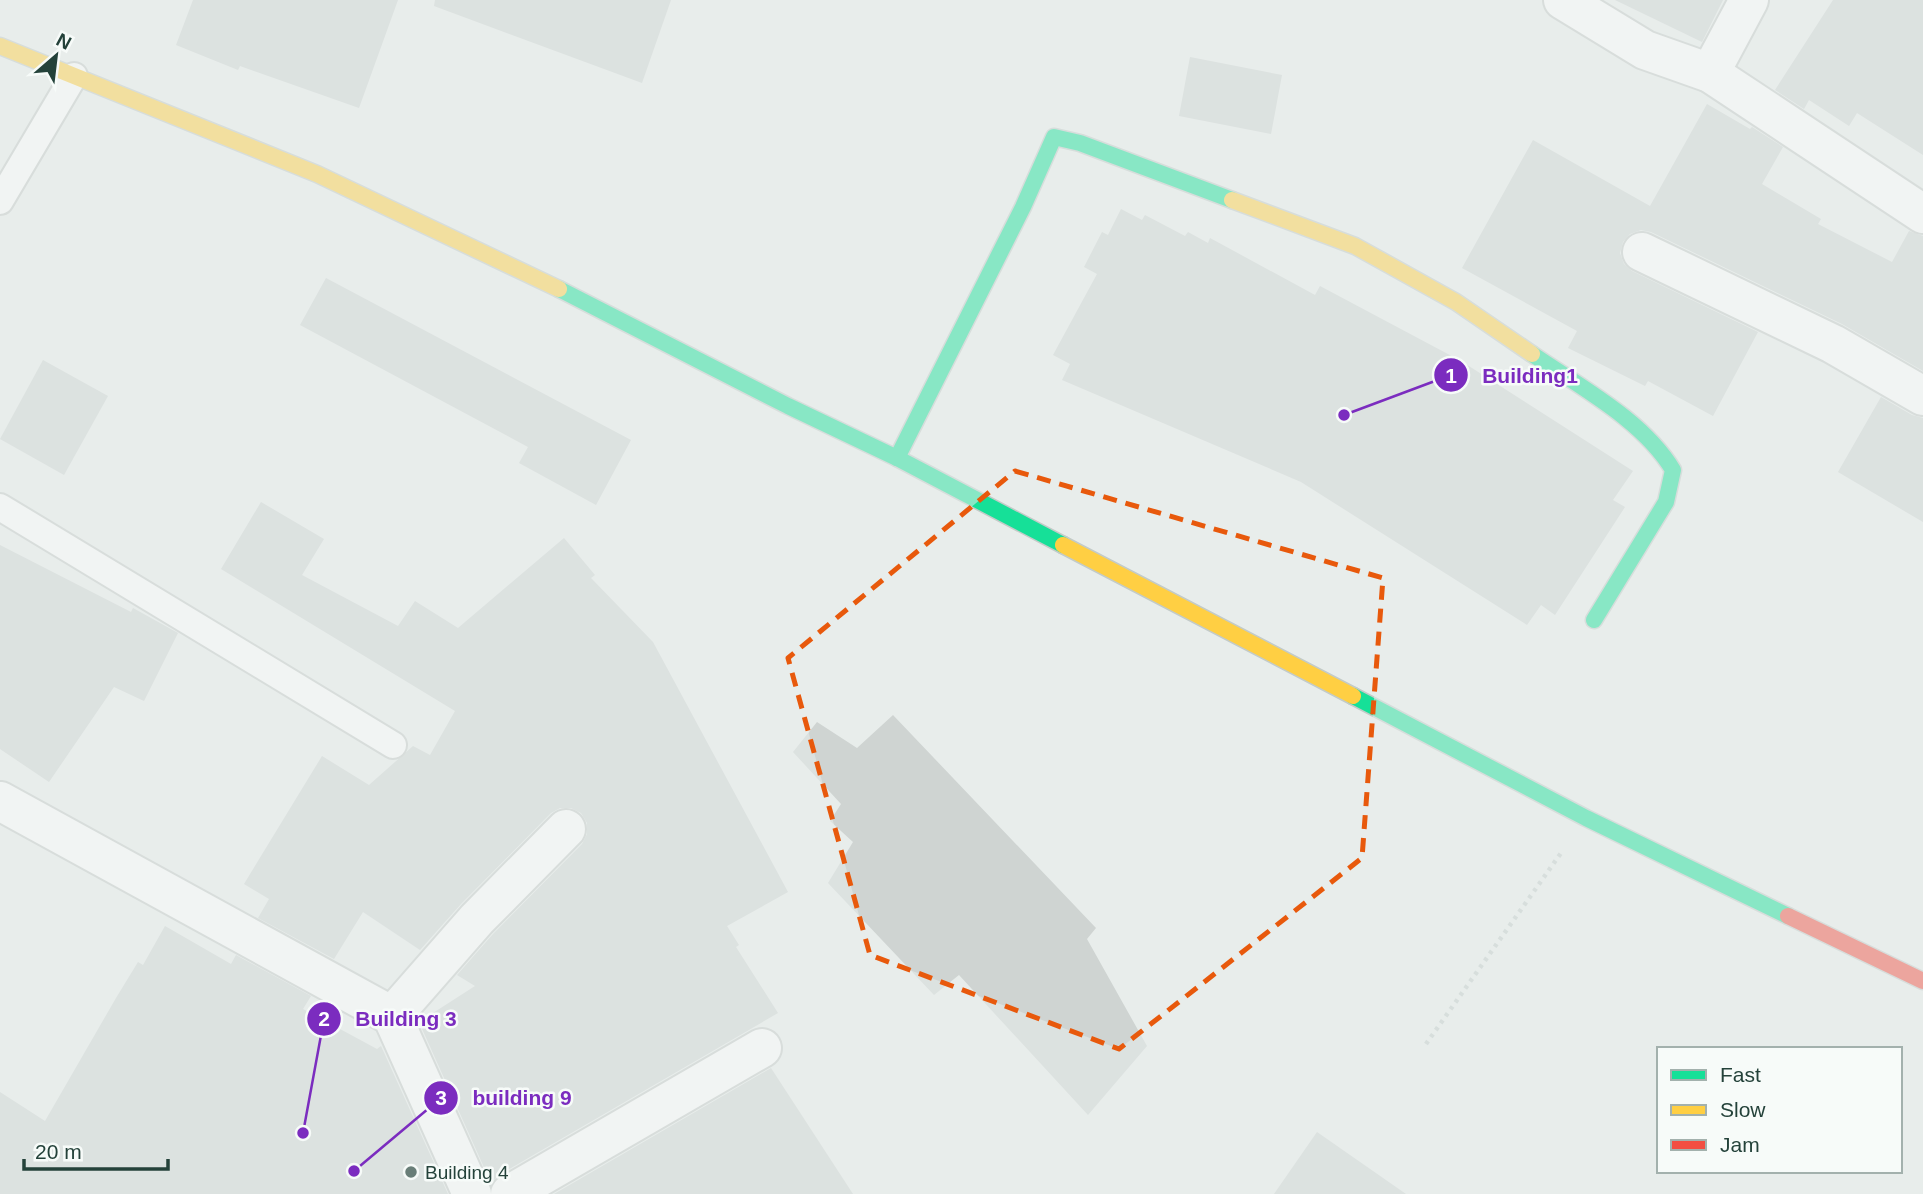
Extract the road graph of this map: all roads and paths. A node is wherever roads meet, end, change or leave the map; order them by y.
1 (1563, 0) edge
2 (1749, 0) edge
3 (0, 46) edge
4 (1710, 73) junction
5 (74, 76) junction
6 (0, 201) edge
7 (1923, 214) edge
8 (1642, 252) dead end
9 (1923, 396) edge
10 (897, 458) junction
11 (0, 507) edge
12 (1594, 620) dead end
13 (393, 745) dead end
14 (0, 801) edge
15 (1586, 818) junction
16 (566, 829) dead end
17 (1923, 981) edge
18 (392, 1016) junction
19 (1426, 1044) dead end
20 (762, 1048) dead end
21 (472, 1194) edge
22 (510, 1194) edge

1 - 4 street
2 - 4 street
3 - 5 street
4 - 7 street
5 - 6 lane
5 - 10 street
8 - 9 street
10 - 12 street
10 - 15 street
11 - 13 lane
14 - 18 street
15 - 17 street
15 - 19 path
16 - 18 street
18 - 21 street
20 - 22 street

